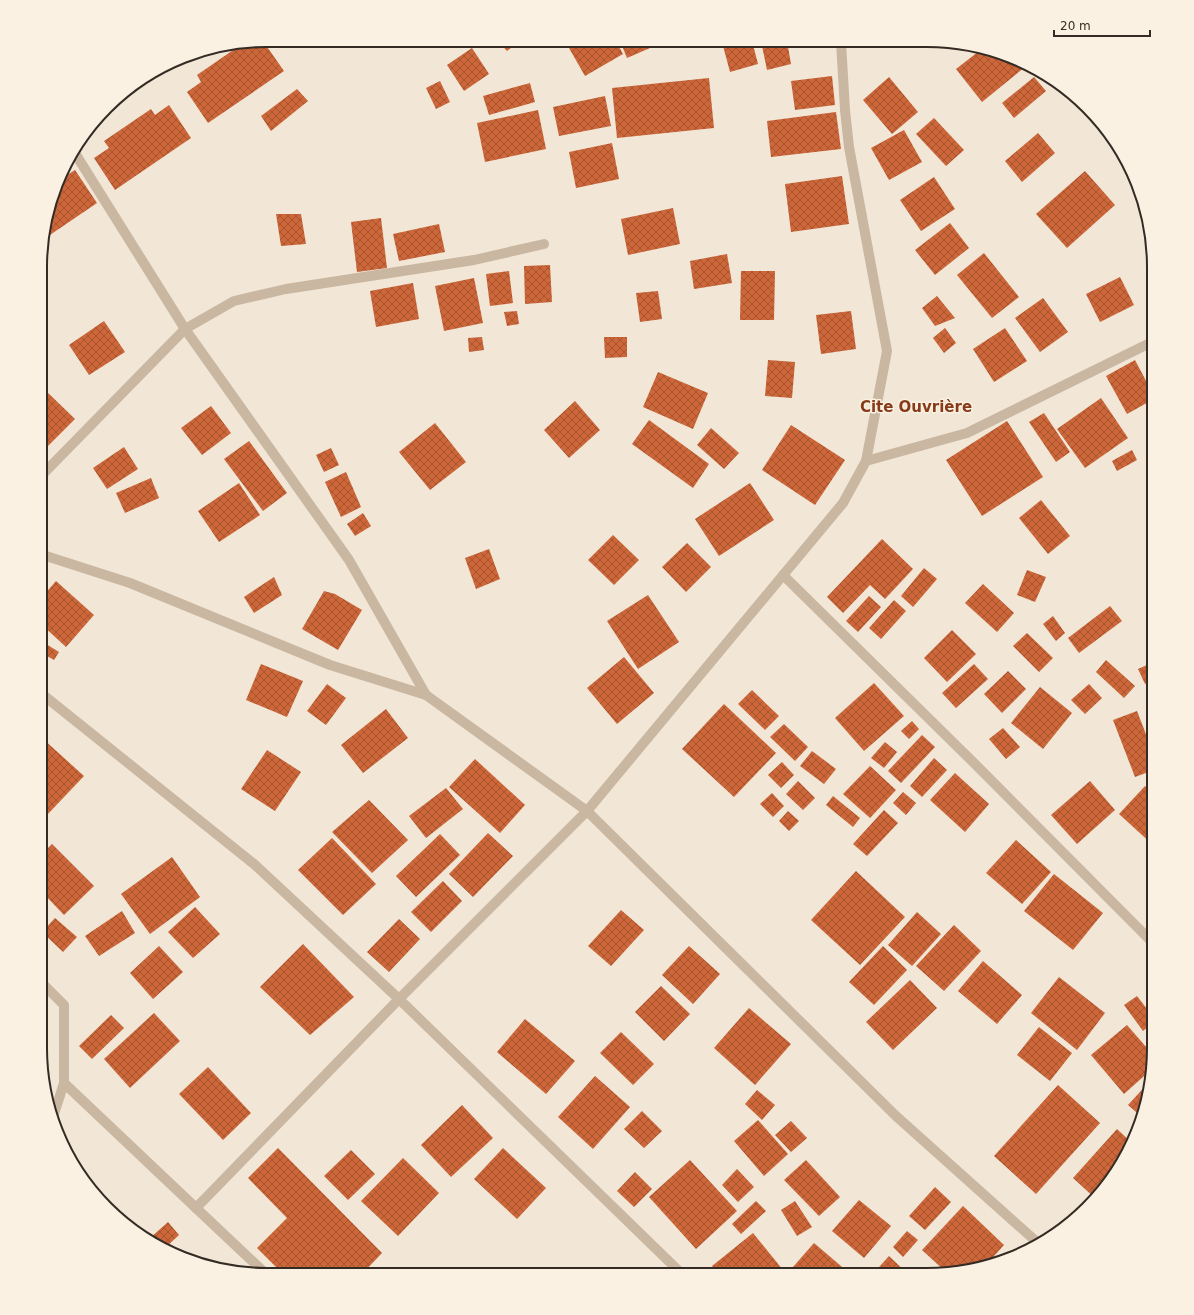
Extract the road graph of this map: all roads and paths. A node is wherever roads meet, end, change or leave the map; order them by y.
1 (841, 47) edge
2 (77, 156) edge
3 (544, 244) dead end
4 (185, 329) junction
5 (1147, 344) edge
6 (866, 461) junction
7 (47, 470) edge
8 (47, 556) edge
9 (783, 575) junction
10 (426, 695) junction
11 (47, 698) edge
12 (586, 812) junction
13 (1147, 937) edge
14 (47, 988) edge
15 (399, 999) junction
16 (64, 1083) junction
17 (56, 1109) edge
18 (196, 1208) junction
19 (1035, 1240) edge
20 (261, 1268) edge
21 (677, 1268) edge

1 - 6 street
2 - 4 street
3 - 4 street
4 - 7 street
4 - 10 street
5 - 6 street
6 - 9 street
8 - 10 street
9 - 12 street
9 - 13 street
10 - 12 street
11 - 15 street
12 - 15 street
12 - 19 street
14 - 16 street
15 - 18 street
15 - 21 street
16 - 17 street
16 - 18 street
18 - 20 street

